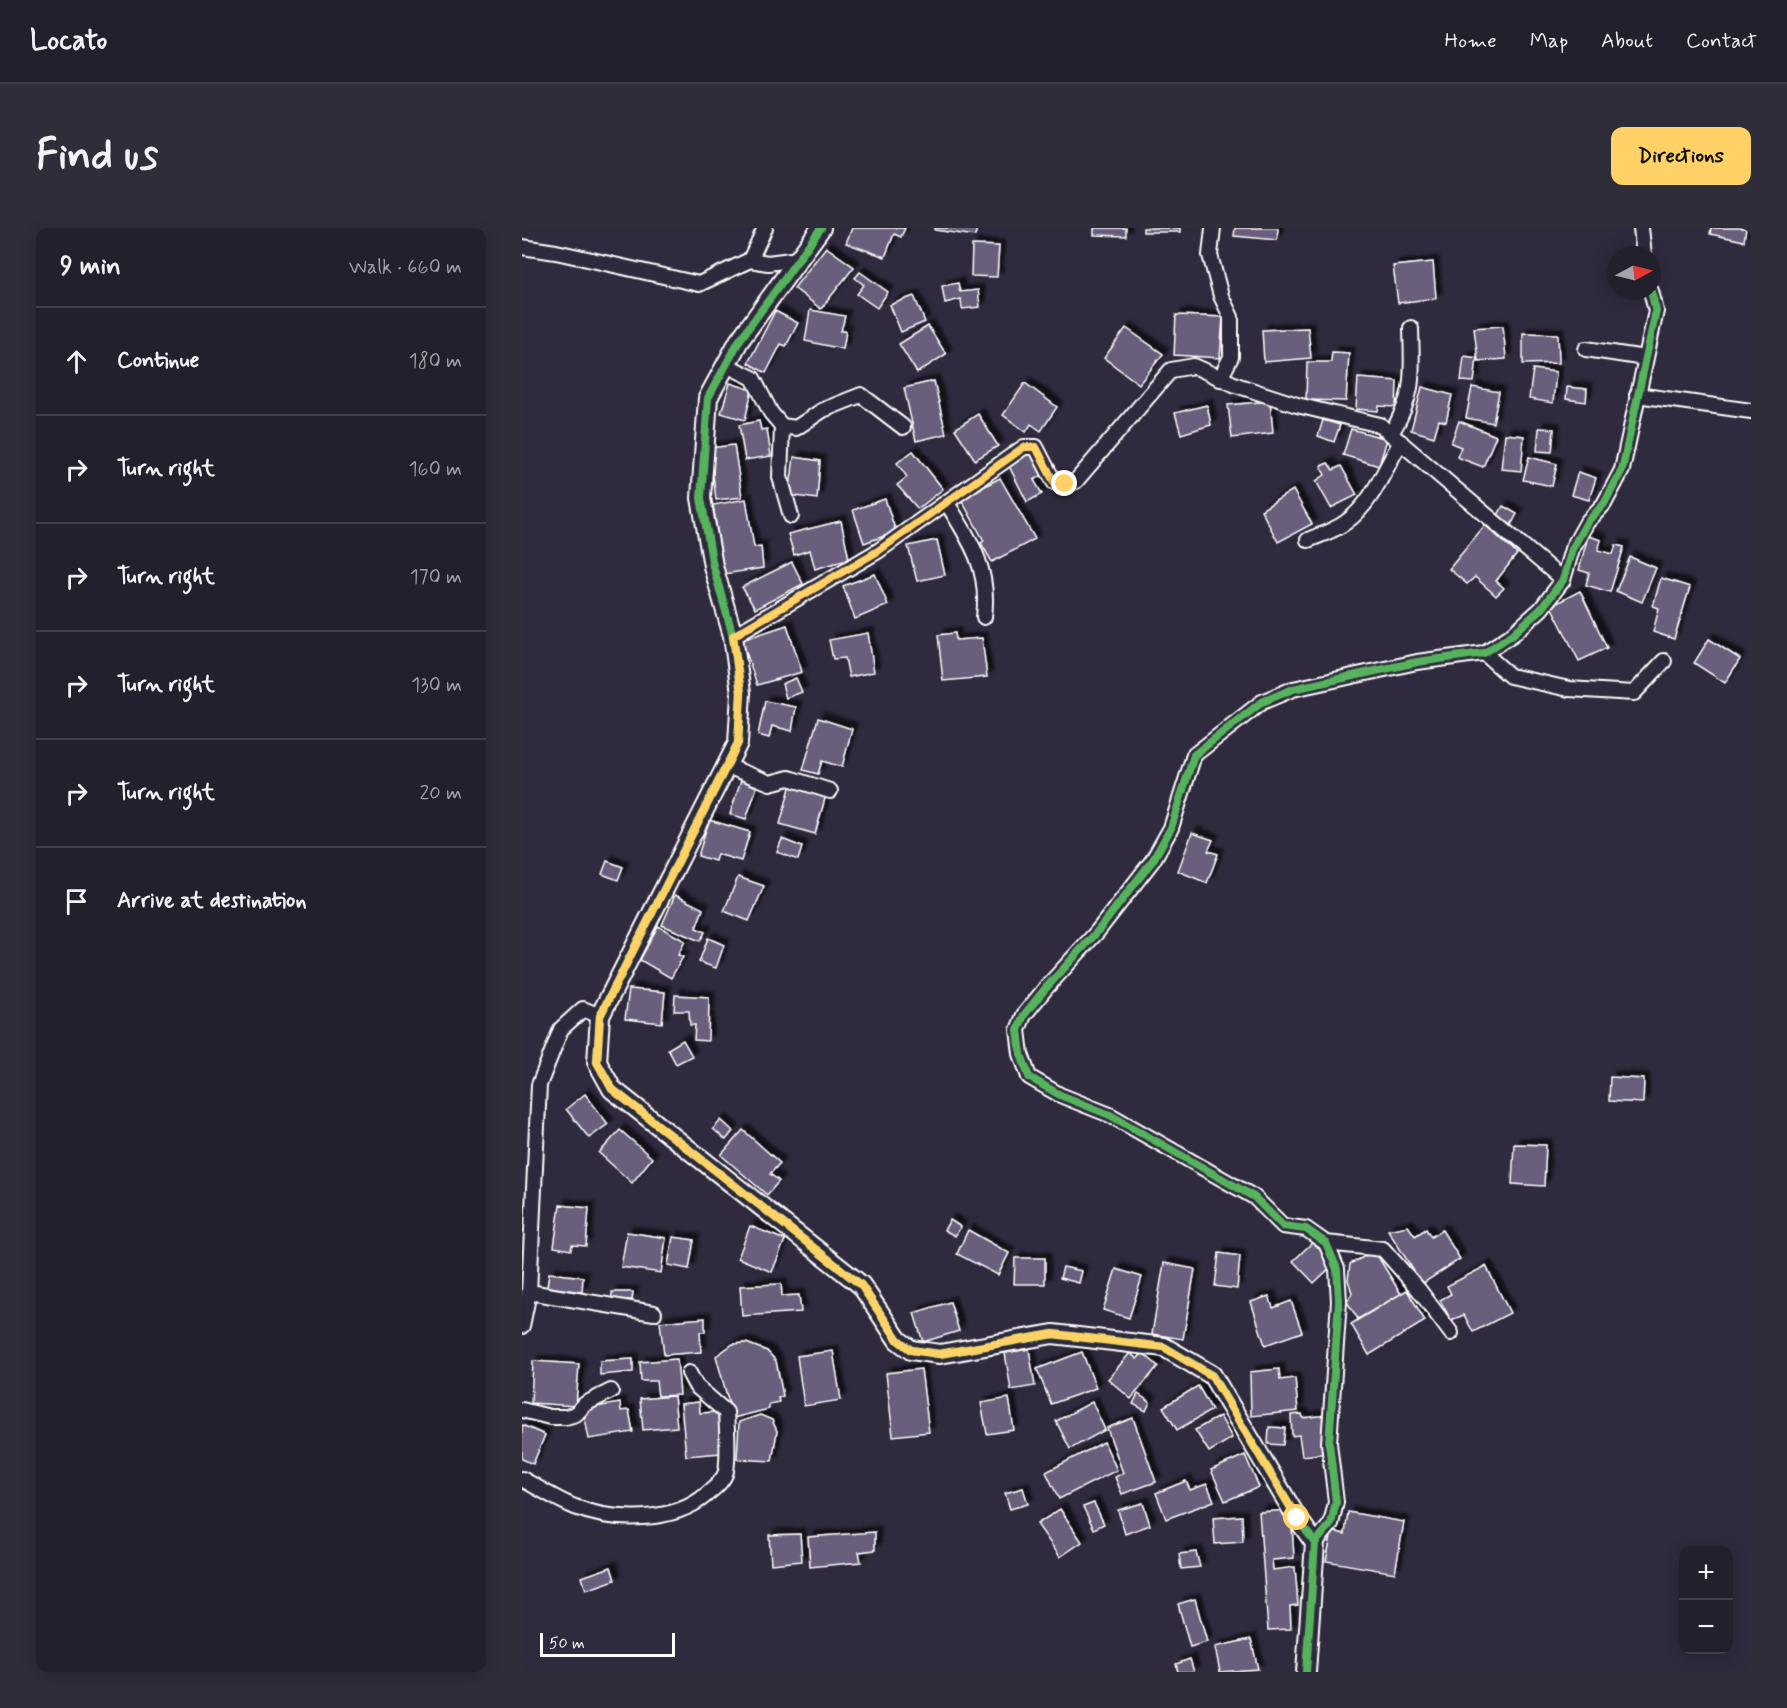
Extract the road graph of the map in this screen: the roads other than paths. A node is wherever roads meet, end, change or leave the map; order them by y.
1 (765, 228) edge
2 (821, 228) edge
3 (1214, 228) edge
4 (1641, 228) edge
5 (1643, 246) edge
6 (522, 247) edge
7 (798, 259) junction
8 (750, 260) junction
9 (1653, 300) edge
10 (1411, 328) dead end
11 (1586, 349) dead end
12 (1644, 358) junction
13 (726, 365) junction
14 (1220, 379) junction
15 (1637, 394) junction
16 (1751, 411) edge
17 (782, 426) junction
18 (903, 427) dead end
19 (1396, 438) junction
20 (947, 503) junction
21 (791, 516) dead end
22 (1308, 540) dead end
23 (1563, 580) junction
24 (984, 617) dead end
25 (733, 636) junction
26 (1484, 653) junction
27 (1664, 661) dead end
28 (727, 766) junction
29 (830, 790) dead end
30 (600, 1016) junction
31 (1326, 1243) junction
32 (529, 1292) junction
33 (654, 1313) dead end
34 (522, 1326) edge
35 (1451, 1333) dead end
36 (689, 1373) dead end
37 (610, 1391) dead end
38 (522, 1410) edge
39 (522, 1479) edge
40 (1315, 1543) junction
41 (1306, 1672) edge

1 - 8 street
2 - 7 street
3 - 14 street
4 - 5 street
6 - 8 street
7 - 8 street
7 - 13 street
9 - 12 street
10 - 19 street
11 - 12 street
12 - 15 street
13 - 17 street
13 - 25 street
14 - 19 street
14 - 20 street
15 - 16 street
15 - 23 street
17 - 18 street
17 - 21 street
19 - 22 street
19 - 23 street
20 - 24 street
20 - 25 street
23 - 26 street
25 - 28 street
26 - 27 street
26 - 31 street
28 - 29 street
28 - 30 street
30 - 32 street
30 - 40 street
31 - 35 street
31 - 40 street
32 - 33 street
32 - 34 street
36 - 39 street
37 - 38 street
40 - 41 street

